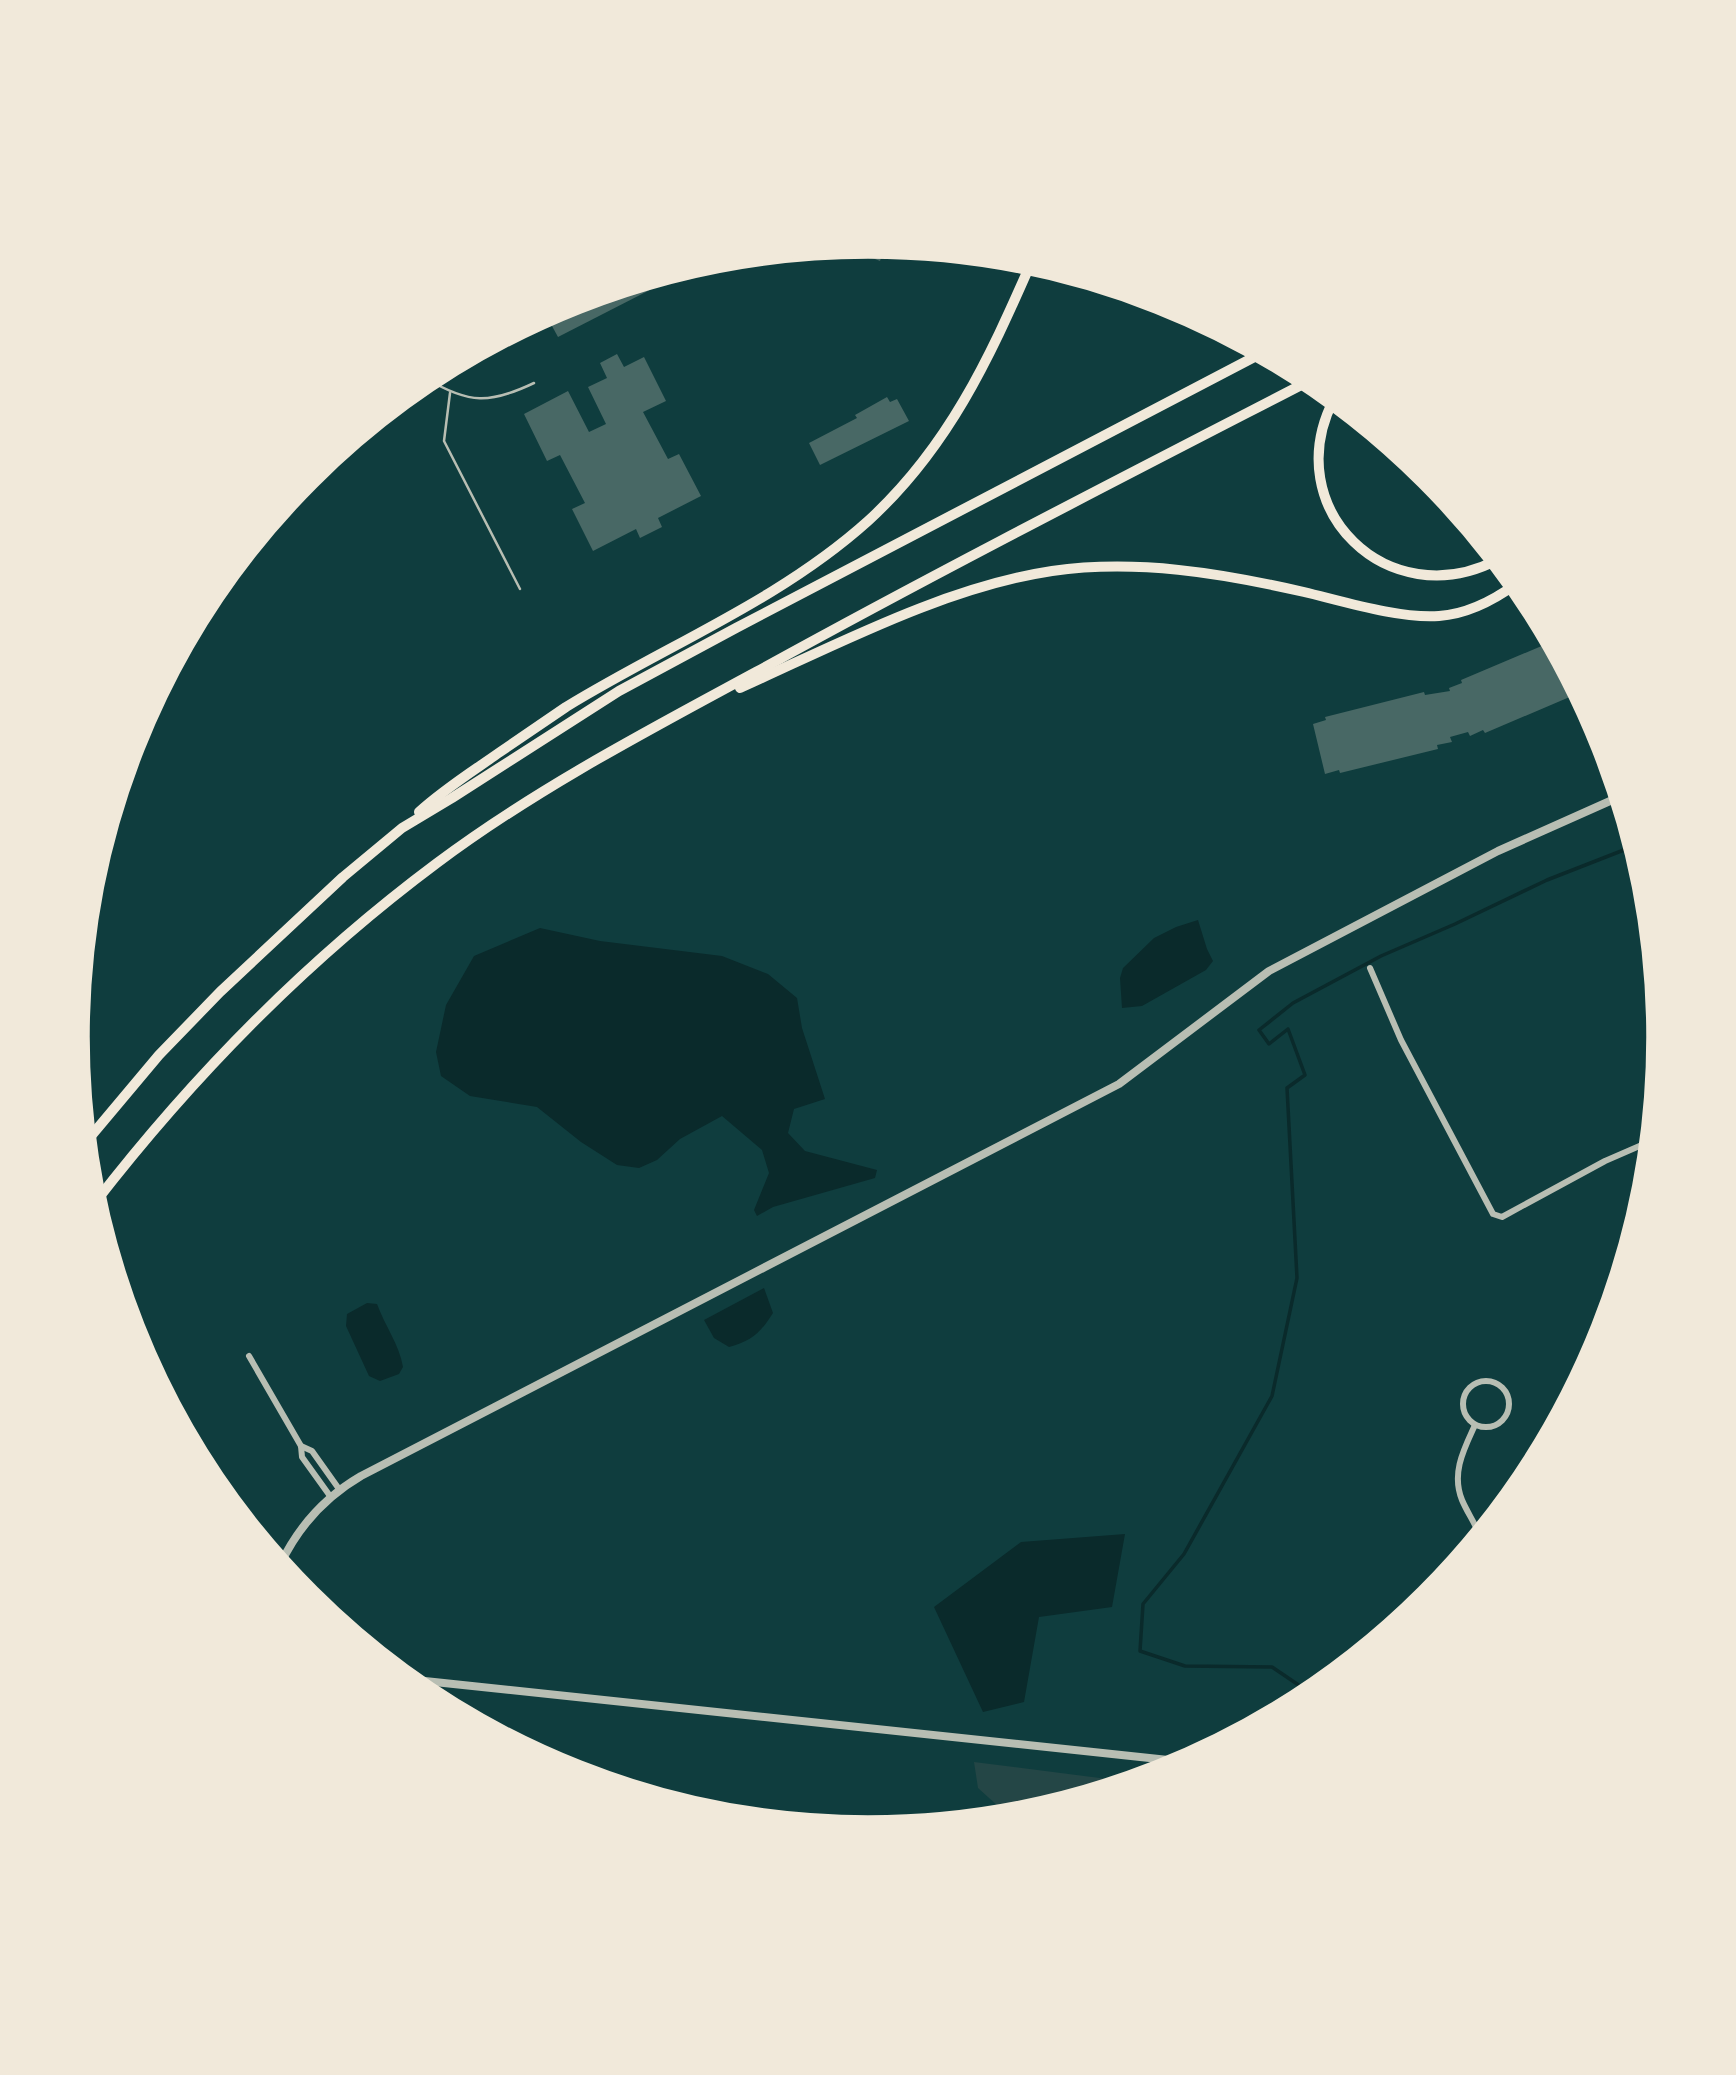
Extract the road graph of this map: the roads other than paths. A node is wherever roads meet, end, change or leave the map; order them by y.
1 (1026, 273) edge
2 (1253, 359) edge
3 (534, 383) dead end
4 (439, 386) edge
5 (1298, 387) edge
6 (450, 393) junction
7 (1330, 408) edge
8 (1489, 564) edge
9 (520, 589) dead end
10 (1507, 590) edge
11 (667, 720) junction
12 (1611, 800) edge
13 (401, 828) junction
14 (1370, 968) dead end
15 (93, 1133) edge
16 (1641, 1145) edge
17 (103, 1193) edge
18 (249, 1356) dead end
19 (1475, 1425) junction
20 (301, 1446) junction
21 (339, 1489) junction
22 (330, 1496) junction
23 (1476, 1527) edge
24 (285, 1556) edge
25 (427, 1681) edge
26 (1165, 1760) edge

1 - 13 highway
2 - 13 highway
3 - 6 lane
4 - 6 lane
5 - 11 highway
6 - 9 lane
7 - 8 highway
10 - 11 highway
11 - 17 highway
12 - 21 street
13 - 15 highway
14 - 16 street
18 - 20 street
19 - 19 street
19 - 23 street
20 - 21 street
20 - 22 street
21 - 22 street
22 - 24 street
25 - 26 street

